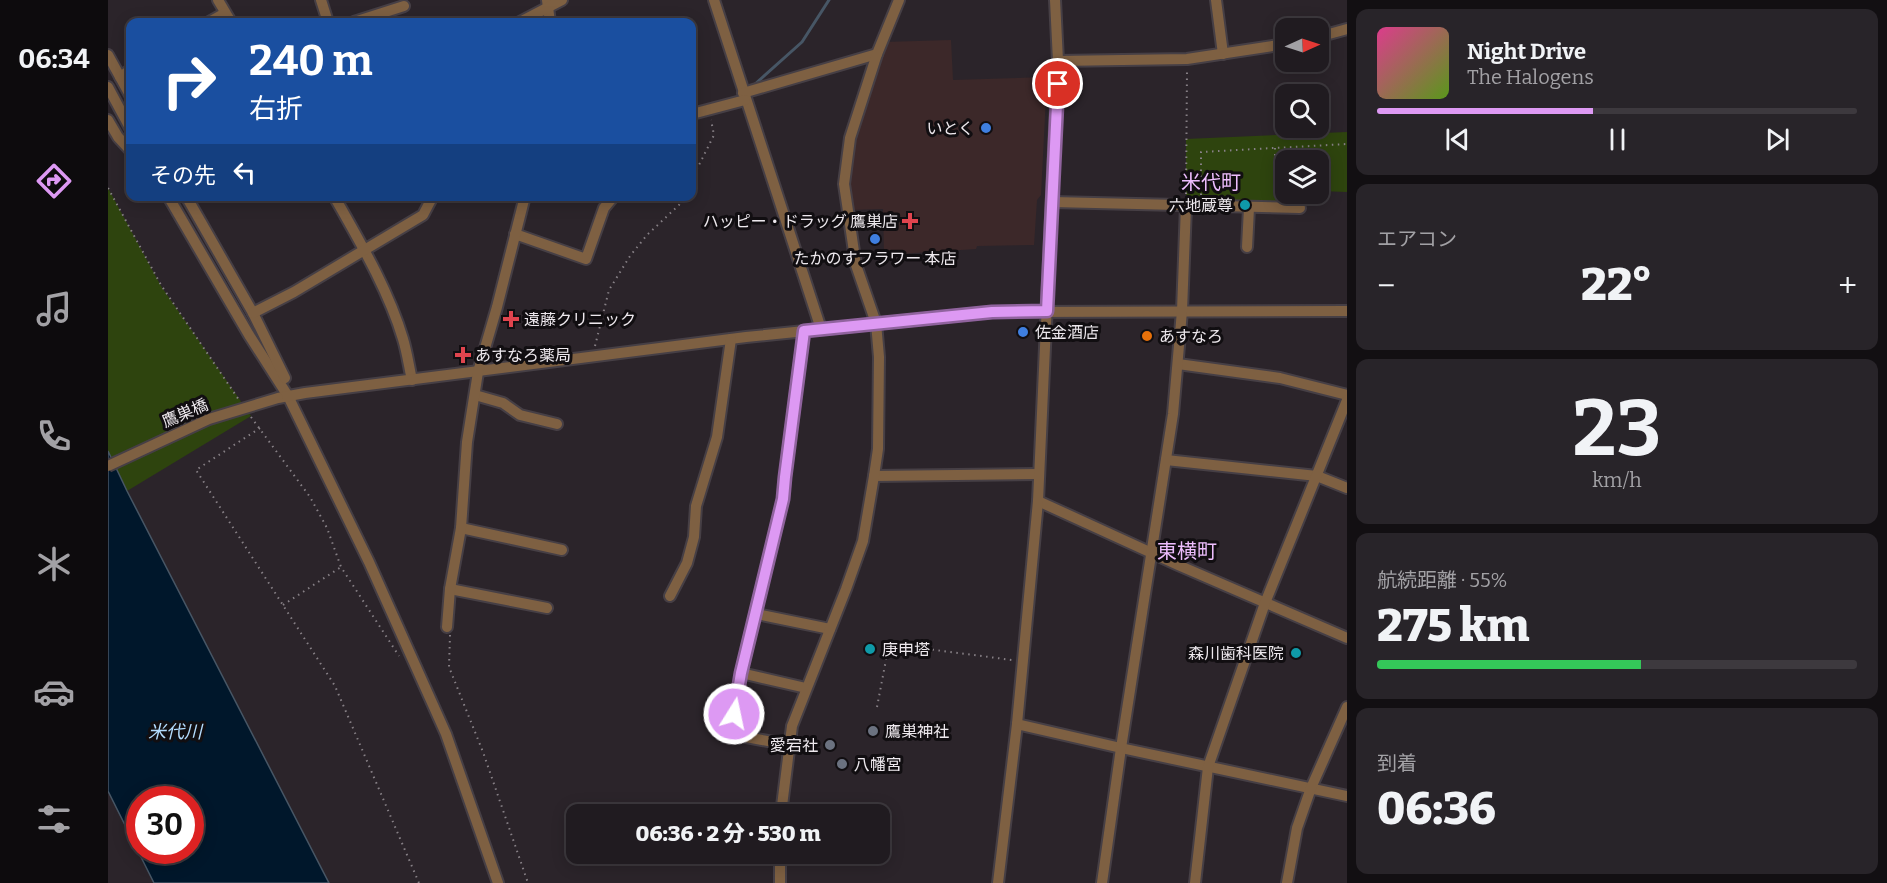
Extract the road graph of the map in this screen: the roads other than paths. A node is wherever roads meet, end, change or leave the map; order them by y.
1 (218, 0) edge
2 (321, 0) edge
3 (562, 0) edge
4 (714, 0) edge
5 (899, 0) edge
6 (1055, 0) edge
7 (1216, 0) edge
8 (547, 4) edge
9 (404, 6) dead end
10 (228, 18) edge
11 (327, 18) edge
12 (366, 18) edge
13 (526, 18) edge
14 (1347, 29) edge
15 (1329, 34) edge
16 (1275, 46) edge
17 (877, 54) junction
18 (1223, 54) junction
19 (108, 55) edge
20 (1058, 61) junction
21 (126, 72) edge
22 (120, 76) junction
23 (108, 87) edge
24 (126, 87) edge
25 (744, 96) junction
26 (696, 113) edge
27 (108, 120) edge
28 (126, 121) edge
29 (126, 146) edge
30 (171, 201) edge
31 (189, 201) edge
32 (337, 201) edge
33 (430, 201) edge
34 (524, 201) edge
35 (610, 201) edge
36 (1053, 202) junction
37 (1186, 206) junction
38 (1249, 208) junction
39 (1300, 208) dead end
40 (515, 234) junction
41 (1247, 247) dead end
42 (365, 250) junction
43 (1047, 311) junction
44 (1182, 311) junction
45 (1347, 311) edge
46 (253, 313) junction
47 (876, 323) junction
48 (821, 329) junction
49 (804, 331) junction
50 (731, 339) junction
51 (1179, 364) junction
52 (478, 372) junction
53 (412, 380) junction
54 (475, 395) junction
55 (1347, 395) edge
56 (287, 396) junction
57 (1347, 400) edge
58 (557, 424) dead end
59 (1166, 460) junction
60 (108, 466) edge
61 (1039, 474) junction
62 (874, 476) junction
63 (1317, 477) junction
64 (1347, 488) edge
65 (1038, 501) junction
66 (461, 528) junction
67 (562, 550) dead end
68 (1151, 552) junction
69 (450, 589) junction
70 (670, 596) dead end
71 (1265, 603) junction
72 (547, 608) dead end
73 (757, 614) junction
74 (447, 627) road end
75 (830, 629) junction
76 (1347, 638) edge
77 (741, 673) junction
78 (806, 688) junction
79 (1347, 707) edge
80 (1017, 724) junction
81 (789, 745) junction
82 (1121, 748) junction
83 (1208, 767) junction
84 (1311, 788) junction
85 (1347, 796) edge
86 (782, 804) edge
87 (780, 864) edge
88 (498, 883) edge
89 (780, 883) edge
90 (998, 883) edge
91 (1102, 883) edge
92 (1195, 883) edge
93 (1287, 883) edge

1 - 10 street
2 - 11 street
3 - 8 street
4 - 25 street
5 - 17 street
6 - 20 street
7 - 18 street
8 - 13 street
9 - 12 street
14 - 15 street
16 - 18 street
17 - 25 street
17 - 47 street
18 - 20 street
19 - 22 street
20 - 36 street
21 - 22 street
22 - 24 street
23 - 28 street
25 - 26 street
25 - 48 street
27 - 29 street
30 - 56 street
31 - 46 street
32 - 42 street
33 - 42 street
34 - 40 street
35 - 40 street
36 - 37 street
36 - 43 street
37 - 38 street
37 - 44 street
38 - 39 street
38 - 41 street
40 - 52 street
42 - 46 street
42 - 53 street
43 - 44 street, 鷹巣橋
43 - 47 street, 鷹巣橋
43 - 61 street
44 - 45 street, 鷹巣橋
44 - 51 street
46 - 56 street
47 - 48 street, 鷹巣橋
47 - 62 street
48 - 49 street, 鷹巣橋
49 - 50 street, 鷹巣橋
49 - 73 street
50 - 52 street, 鷹巣橋
50 - 70 street
51 - 55 street
51 - 59 street
52 - 53 street, 鷹巣橋
52 - 54 street
53 - 56 street, 鷹巣橋
54 - 58 street
54 - 66 street
56 - 60 street, 鷹巣橋, bridge
56 - 88 street
57 - 63 street
59 - 63 street
59 - 68 street
61 - 62 street
61 - 65 street
62 - 75 street
63 - 64 street
63 - 71 street
65 - 68 street
65 - 80 street
66 - 67 street
66 - 69 street
68 - 71 street
68 - 82 street
69 - 72 street
69 - 74 street
71 - 76 street
71 - 83 street
73 - 75 street
73 - 77 street
75 - 78 street
77 - 78 street
77 - 81 street
78 - 81 street
79 - 84 street
80 - 82 street
80 - 90 street
81 - 86 street
82 - 83 street
82 - 91 street
83 - 84 street
83 - 92 street
84 - 85 street
84 - 93 street
87 - 89 street

